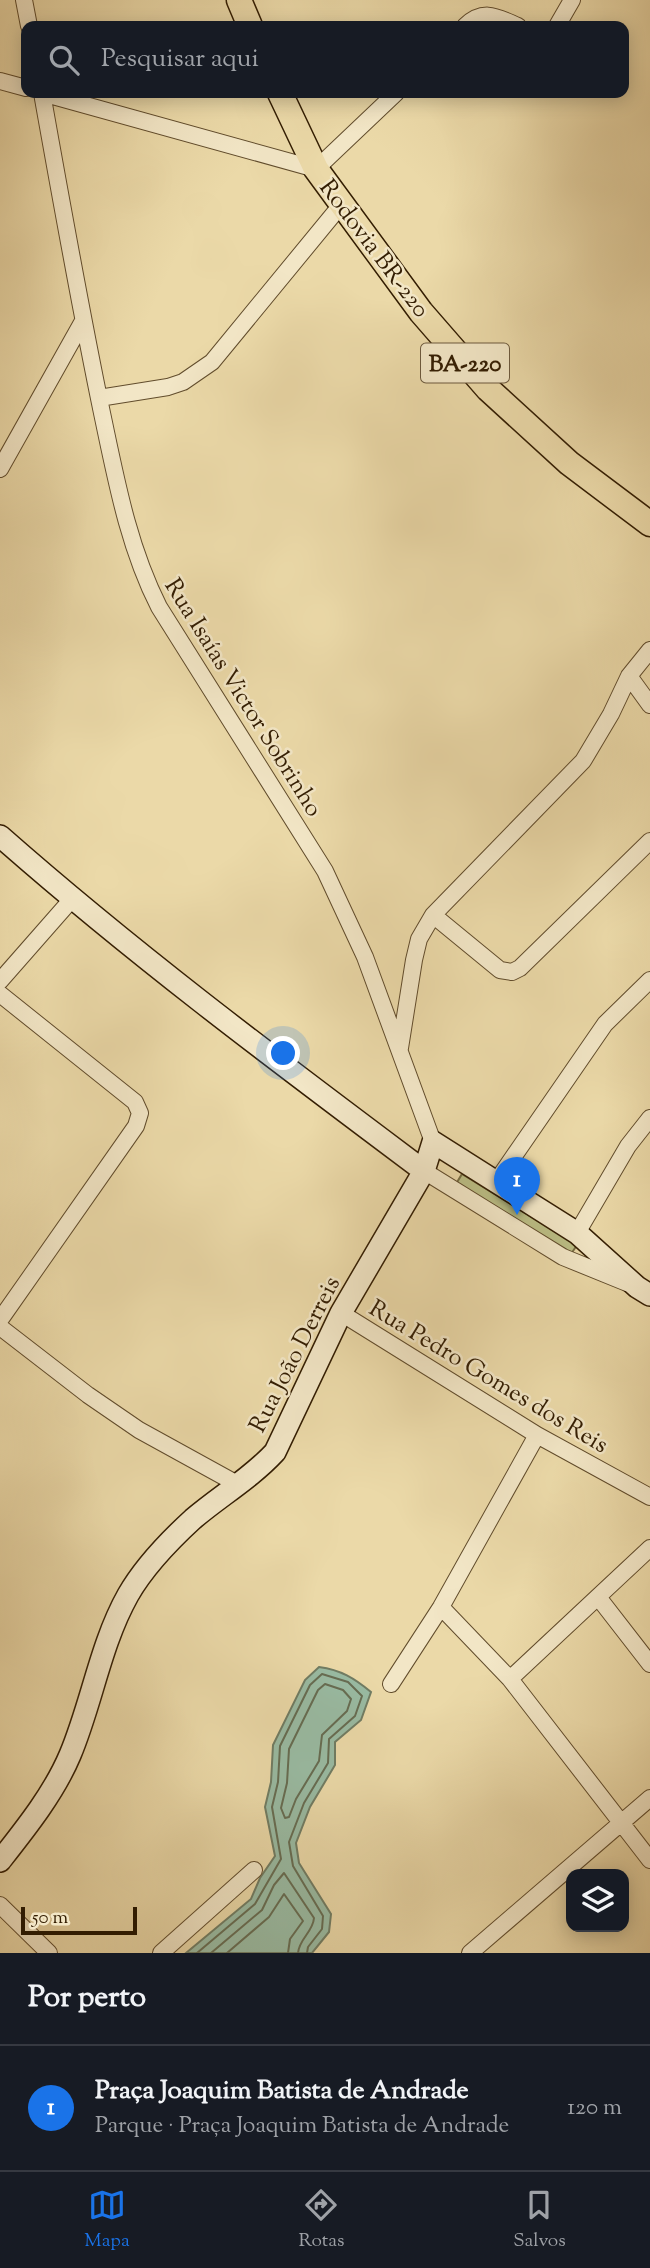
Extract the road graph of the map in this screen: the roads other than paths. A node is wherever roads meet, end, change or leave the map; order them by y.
1 (24, 0) edge
2 (239, 0) edge
3 (572, 0) edge
4 (28, 21) edge
5 (248, 21) edge
6 (472, 21) edge
7 (503, 21) edge
8 (559, 21) edge
9 (0, 81) edge
10 (21, 87) edge
11 (43, 98) edge
12 (60, 98) edge
13 (282, 98) edge
14 (391, 98) edge
15 (316, 169) junction
16 (341, 205) junction
17 (83, 321) junction
18 (99, 398) junction
19 (0, 469) edge
20 (650, 524) edge
21 (650, 650) edge
22 (629, 676) junction
23 (650, 705) edge
24 (0, 836) edge
25 (650, 841) edge
26 (72, 899) junction
27 (433, 915) junction
28 (650, 980) edge
29 (0, 981) edge
30 (0, 994) edge
31 (399, 1051) junction
32 (650, 1118) edge
33 (433, 1142) junction
34 (424, 1171) junction
35 (496, 1182) junction
36 (577, 1233) junction
37 (644, 1291) edge
38 (341, 1313) junction
39 (0, 1320) edge
40 (0, 1328) edge
41 (537, 1435) junction
42 (239, 1485) junction
43 (650, 1497) edge
44 (650, 1548) edge
45 (598, 1597) junction
46 (441, 1607) junction
47 (650, 1664) edge
48 (510, 1679) junction
49 (391, 1684) dead end
50 (650, 1798) edge
51 (622, 1821) junction
52 (650, 1860) edge
53 (0, 1861) edge
54 (254, 1870) dead end
55 (0, 1905) edge
56 (49, 1953) edge
57 (161, 1953) edge
58 (470, 1953) edge

1 - 4 street
2 - 5 main road
3 - 8 street
6 - 7 street
9 - 10 street
11 - 17 street, Rua Isaías Victor Sobrinho
12 - 15 street
13 - 15 main road, BA-220
14 - 15 street
15 - 16 main road, Rodovia BR-220 / BA-220
16 - 18 street
16 - 20 main road, Rodovia BR-220 / BA-220
17 - 18 street, Rua Isaías Victor Sobrinho
17 - 19 street
18 - 31 street, Rua Isaías Victor Sobrinho
21 - 22 street
22 - 23 street
22 - 27 street
24 - 26 street
25 - 27 street
26 - 29 street
26 - 34 street
27 - 31 street
28 - 35 street
30 - 39 street
31 - 33 street, Rua Isaías Victor Sobrinho
32 - 36 street
33 - 34 street, Rua João Derreis
33 - 35 street
34 - 37 street
34 - 38 street, Rua João Derreis
35 - 36 street
36 - 37 street
38 - 41 street, Rua Pedro Gomes dos Reis
38 - 42 street, Rua João Derreis
40 - 42 street
41 - 43 street, Rua Pedro Gomes dos Reis
41 - 46 street
42 - 53 street, Rua João Derreis
44 - 45 street
45 - 47 street
45 - 48 street
46 - 48 street
46 - 49 street
48 - 51 street
50 - 51 street
51 - 52 street
51 - 58 street
54 - 57 street
55 - 56 street

